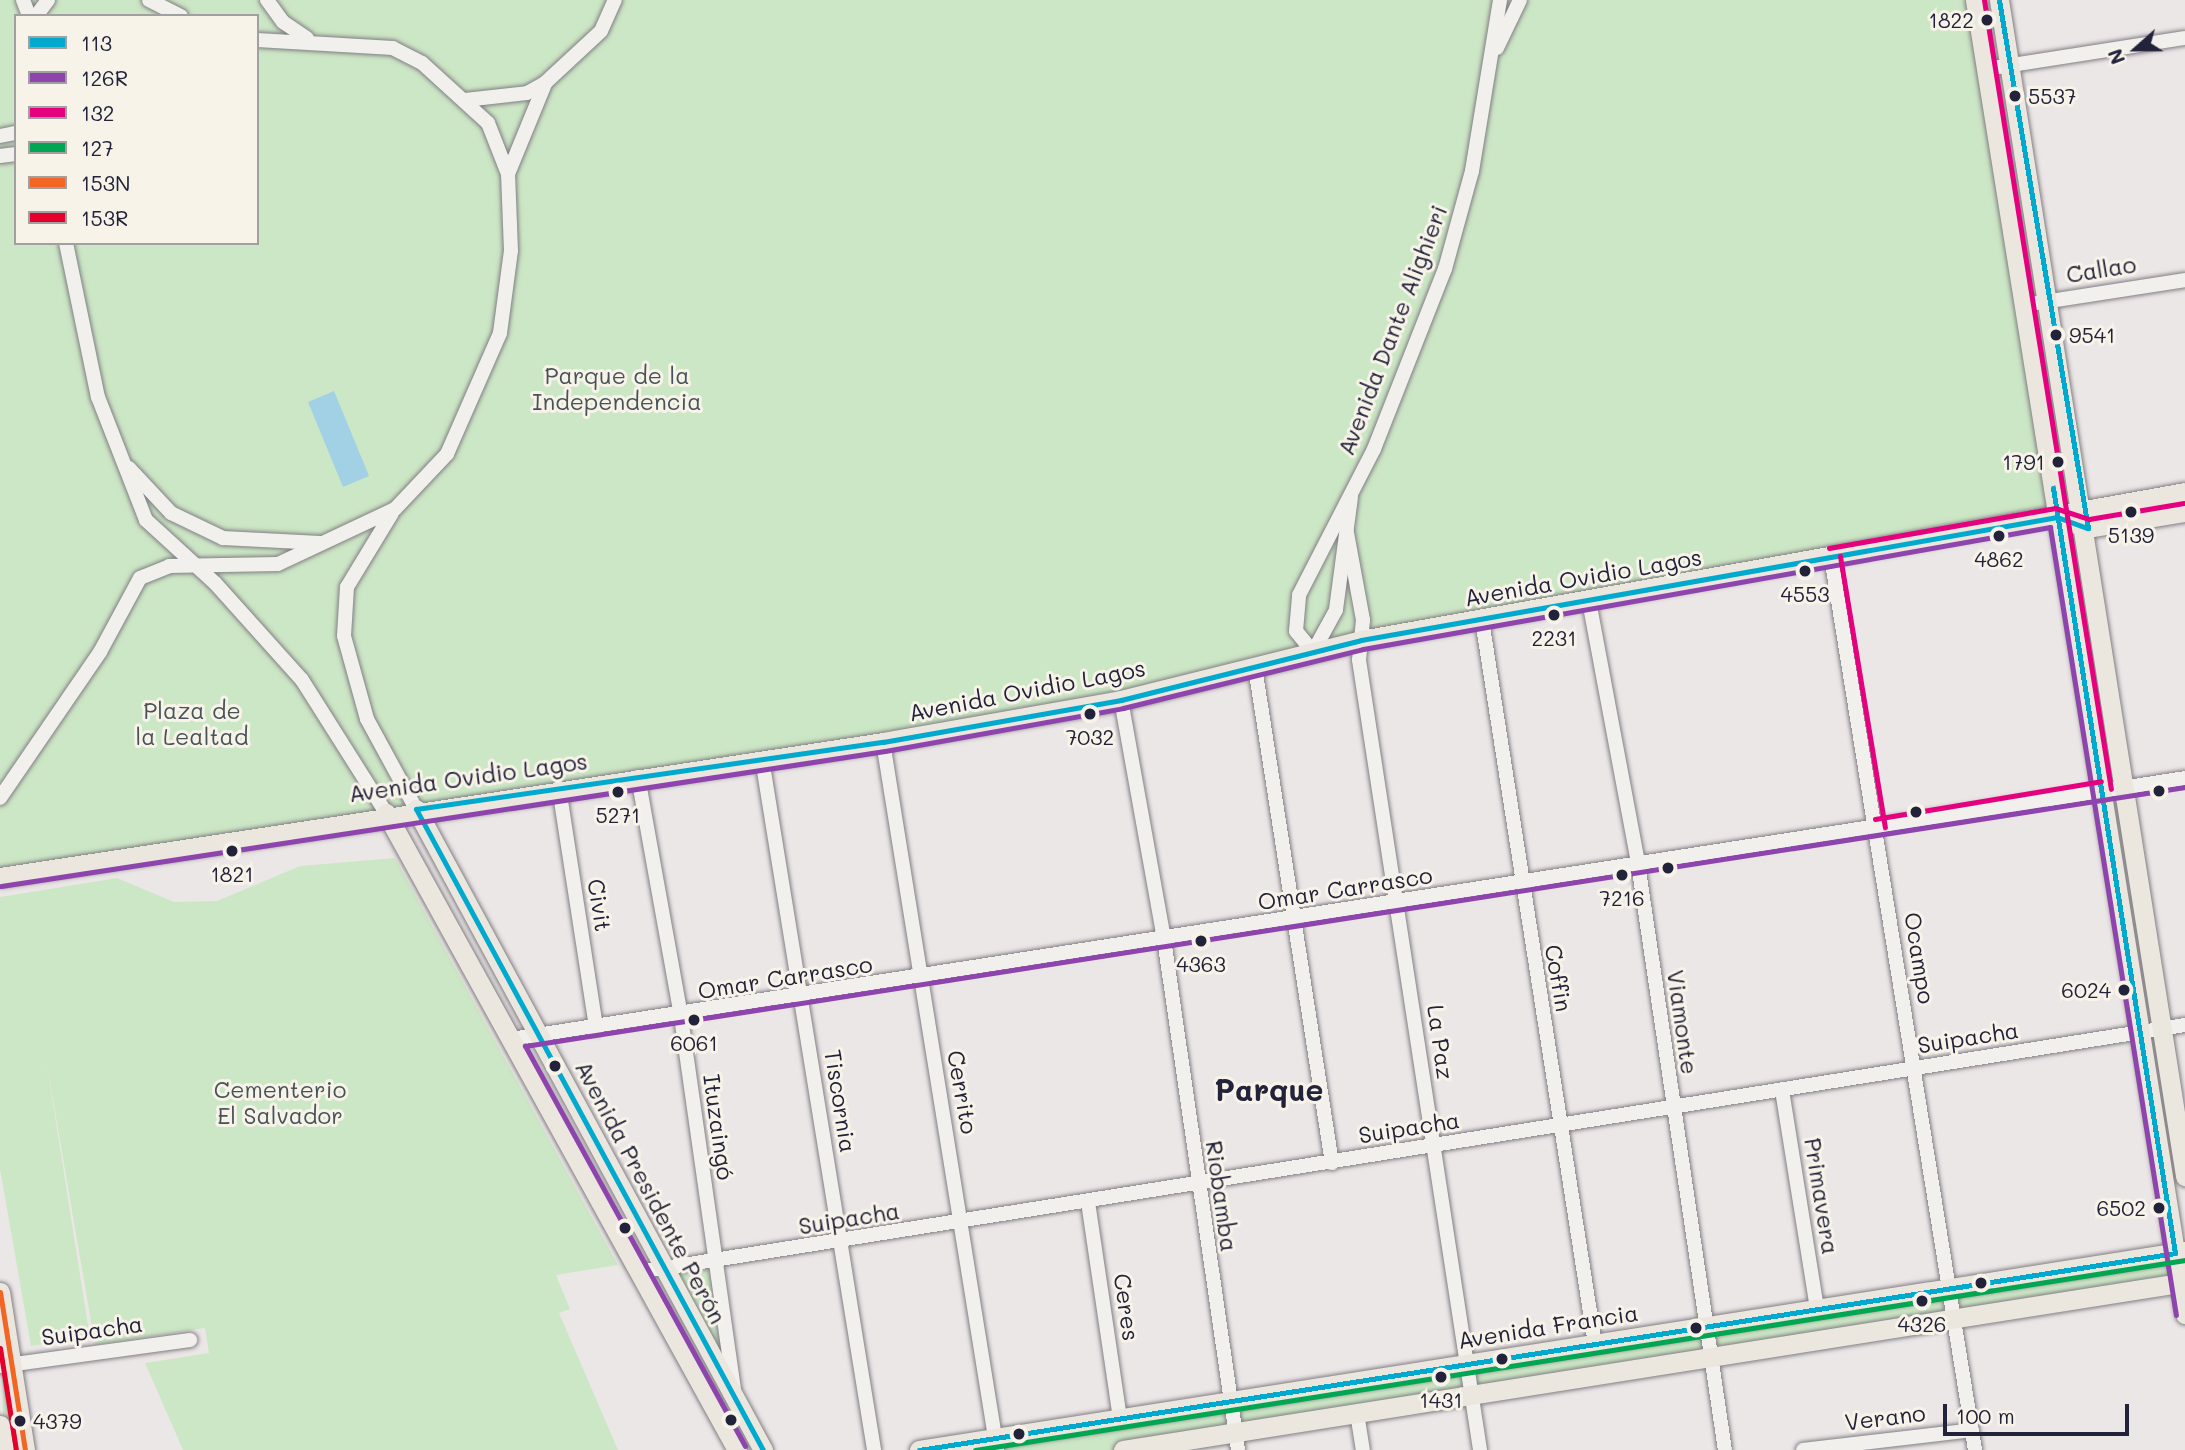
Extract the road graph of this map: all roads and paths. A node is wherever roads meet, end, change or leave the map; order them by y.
1 (149, 0) edge
2 (267, 0) edge
3 (615, 0) edge
4 (1500, 0) edge
5 (1520, 0) edge
6 (1975, 0) edge
7 (1999, 0) edge
8 (177, 14) edge
9 (307, 38) junction
10 (2185, 38) edge
11 (259, 40) edge
12 (1494, 52) junction
13 (2010, 65) junction
14 (1986, 69) junction
15 (545, 83) junction
16 (465, 100) junction
17 (508, 174) junction
18 (66, 245) edge
19 (2185, 280) edge
20 (2050, 300) junction
21 (2024, 305) junction
22 (115, 446) junction
23 (2185, 492) edge
24 (1351, 497) junction
25 (395, 509) junction
26 (2185, 512) edge
27 (2057, 517) junction
28 (2086, 519) junction
29 (1345, 522) junction
30 (332, 542) junction
31 (1831, 557) junction
32 (197, 564) junction
33 (1589, 601) junction
34 (1482, 620) junction
35 (1361, 640) junction
36 (1312, 652) junction
37 (1255, 667) junction
38 (1121, 700) junction
39 (883, 742) junction
40 (762, 760) junction
41 (638, 777) junction
42 (2185, 778) edge
43 (2126, 787) junction
44 (559, 788) junction
45 (2102, 790) junction
46 (0, 798) edge
47 (416, 809) junction
48 (386, 813) junction
49 (1876, 828) junction
50 (1638, 864) junction
51 (0, 877) edge
52 (1520, 883) junction
53 (1399, 904) junction
54 (1294, 919) junction
55 (1164, 939) junction
56 (921, 978) junction
57 (803, 998) junction
58 (681, 1017) junction
59 (2185, 1024) edge
60 (596, 1028) junction
61 (2163, 1028) junction
62 (2139, 1032) junction
63 (538, 1036) junction
64 (511, 1039) junction
65 (1914, 1068) junction
66 (1782, 1090) junction
67 (1672, 1107) junction
68 (1561, 1126) junction
69 (1432, 1147) junction
70 (1332, 1163) junction
71 (2185, 1176) edge
72 (1197, 1185) junction
73 (1088, 1202) junction
74 (962, 1223) junction
75 (840, 1243) junction
76 (2180, 1252) edge
77 (715, 1263) junction
78 (665, 1269) junction
79 (639, 1272) junction
80 (2183, 1282) edge
81 (1949, 1288) junction
82 (0, 1292) edge
83 (1817, 1309) junction
84 (2185, 1314) edge
85 (1954, 1318) junction
86 (1706, 1326) junction
87 (191, 1340) dead end
88 (1595, 1344) junction
89 (1711, 1357) junction
90 (1466, 1364) junction
91 (6, 1365) edge
92 (1471, 1395) junction
93 (736, 1401) junction
94 (1231, 1401) junction
95 (1357, 1413) junction
96 (1120, 1418) junction
97 (0, 1425) edge
98 (1972, 1430) junction
99 (1237, 1441) edge
100 (996, 1444) edge
101 (4, 1450) edge
102 (25, 1450) edge
103 (737, 1450) edge
104 (763, 1450) edge
105 (874, 1450) edge
106 (919, 1450) edge
107 (1124, 1450) edge
108 (1363, 1450) edge
109 (1480, 1450) edge
110 (1725, 1450) edge
111 (1803, 1450) edge
112 (1975, 1450) edge

1 - 8 street
2 - 9 street
3 - 15 street
4 - 12 street, Avenida Dante Alighieri
5 - 12 street, Avenida Dante Alighieri
6 - 14 main road
7 - 13 main road
9 - 11 street
9 - 16 street
10 - 13 street
12 - 24 street, Avenida Dante Alighieri
13 - 14 street
13 - 20 main road
14 - 21 main road
15 - 16 street
15 - 17 street
16 - 17 street
17 - 25 street
18 - 22 street
19 - 20 street, Callao
20 - 21 street, Callao
20 - 28 main road
21 - 27 main road
22 - 30 street
22 - 32 street
23 - 28 main road, Avenida Ovidio Lagos
24 - 29 street, Avenida Dante Alighieri
24 - 36 street, Avenida Dante Alighieri
25 - 30 street
25 - 47 street
26 - 28 main road, Avenida Ovidio Lagos
27 - 28 main road, Avenida Ovidio Lagos
27 - 31 main road, Avenida Ovidio Lagos
27 - 45 main road
28 - 43 main road
29 - 35 street, Avenida Dante Alighieri
29 - 36 street, Avenida Dante Alighieri
30 - 32 street
31 - 33 main road, Avenida Ovidio Lagos
31 - 49 street, Ocampo
32 - 46 street
32 - 48 street
33 - 34 main road, Avenida Ovidio Lagos
33 - 50 street, Viamonte
34 - 35 main road, Avenida Ovidio Lagos
34 - 52 street, Coffin
35 - 36 main road, Avenida Ovidio Lagos
35 - 53 street, La Paz
36 - 37 main road, Avenida Ovidio Lagos
37 - 38 main road, Avenida Ovidio Lagos
37 - 54 street
38 - 39 main road, Avenida Ovidio Lagos
38 - 55 street, Riobamba
39 - 40 main road, Avenida Ovidio Lagos
39 - 56 street, Cerrito
40 - 41 main road, Avenida Ovidio Lagos
40 - 57 street, Tiscornia
41 - 44 main road, Avenida Ovidio Lagos
41 - 58 street, Ituzaingó
42 - 43 street, Omar Carrasco
43 - 45 street, Omar Carrasco
43 - 61 main road
44 - 47 main road, Avenida Ovidio Lagos
44 - 60 street, Civit
45 - 49 street, Omar Carrasco
45 - 62 main road
47 - 48 main road, Avenida Ovidio Lagos
47 - 63 main road, Avenida Presidente Perón
48 - 51 main road, Avenida Ovidio Lagos
48 - 64 main road, Avenida Presidente Perón
49 - 50 street, Omar Carrasco
49 - 65 street, Ocampo
50 - 52 street, Omar Carrasco
50 - 67 street, Viamonte
52 - 53 street, Omar Carrasco
52 - 68 street, Coffin
53 - 54 street, Omar Carrasco
53 - 69 street, La Paz
54 - 55 street, Omar Carrasco
54 - 70 street
55 - 56 street, Omar Carrasco
55 - 72 street, Riobamba
56 - 57 street, Omar Carrasco
56 - 74 street, Cerrito
57 - 58 street, Omar Carrasco
57 - 75 street, Tiscornia
58 - 60 street, Omar Carrasco
58 - 77 street, Ituzaingó
59 - 61 street, Suipacha
60 - 63 street, Omar Carrasco
61 - 62 street, Suipacha
61 - 71 main road
62 - 65 street, Suipacha
62 - 76 main road
63 - 64 street, Omar Carrasco
63 - 78 main road, Avenida Presidente Perón
64 - 79 main road, Avenida Presidente Perón
65 - 66 street, Suipacha
65 - 81 street, Ocampo
66 - 67 street, Suipacha
66 - 83 street, Primavera
67 - 68 street, Suipacha
67 - 86 street, Viamonte
68 - 69 street, Suipacha
68 - 88 street, Coffin
69 - 70 street, Suipacha
69 - 90 street, La Paz
70 - 72 street, Suipacha
72 - 73 street, Suipacha
72 - 94 street, Riobamba
73 - 74 street, Suipacha
73 - 96 street, Ceres
74 - 75 street, Suipacha
74 - 100 street, Cerrito
75 - 77 street, Suipacha
75 - 105 street, Tiscornia
76 - 80 main road
76 - 81 main road, Avenida Francia
77 - 78 street, Suipacha
77 - 93 street, Ituzaingó
78 - 79 street, Suipacha
78 - 93 main road, Avenida Presidente Perón
79 - 103 main road, Avenida Presidente Perón
80 - 84 main road
80 - 85 main road
81 - 83 main road, Avenida Francia
81 - 85 street, Ocampo
82 - 91 main road
83 - 86 main road, Avenida Francia
85 - 89 main road
85 - 98 street, Ocampo
86 - 88 main road, Avenida Francia
86 - 89 street, Viamonte
87 - 91 street, Suipacha
88 - 90 main road, Avenida Francia
89 - 92 main road
89 - 110 street, Viamonte
90 - 92 street, La Paz
90 - 94 main road, Avenida Francia
91 - 102 main road
92 - 95 main road
92 - 109 street, La Paz
93 - 104 main road, Avenida Presidente Perón
94 - 96 main road, Avenida Francia
94 - 99 street, Riobamba
95 - 99 main road
95 - 108 street
96 - 100 main road, Avenida Francia
97 - 101 main road
98 - 111 street, Verano
98 - 112 street, Ocampo
99 - 107 main road
100 - 106 main road, Avenida Francia

